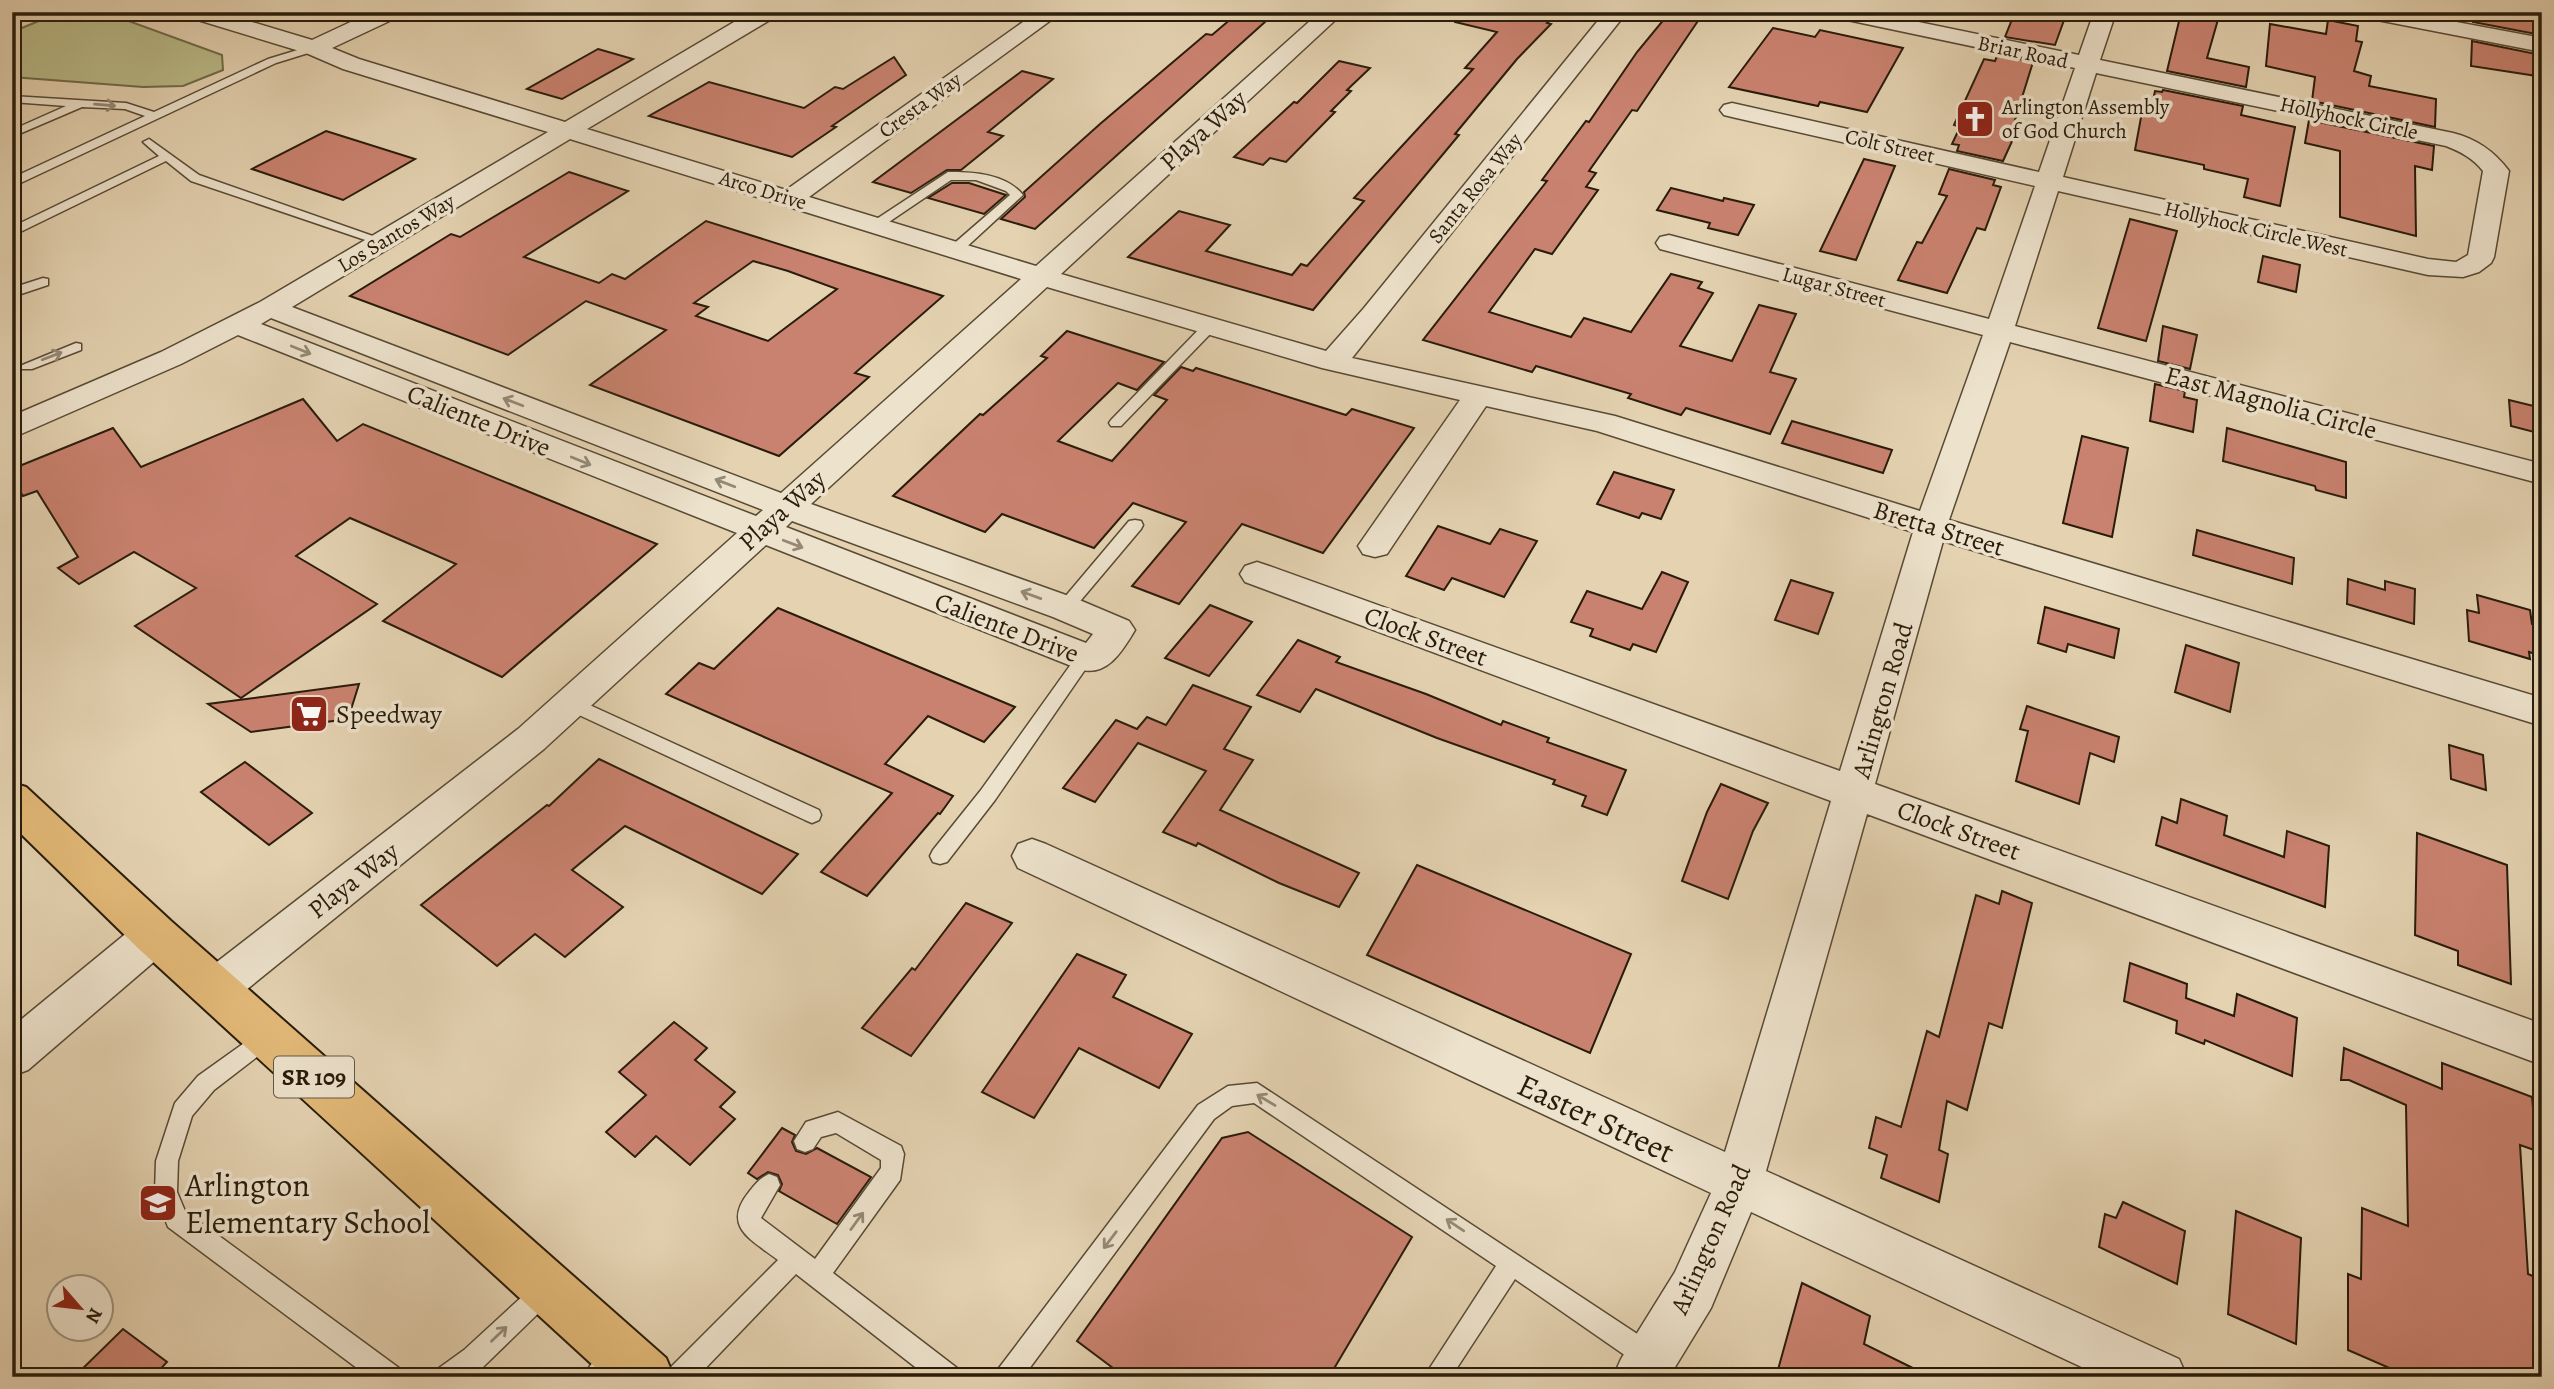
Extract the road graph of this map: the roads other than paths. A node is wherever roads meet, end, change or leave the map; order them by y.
1 (196, 12) edge
2 (390, 12) edge
3 (767, 12) edge
4 (1051, 12) edge
5 (1333, 12) edge
6 (1616, 12) edge
7 (1838, 12) edge
8 (2105, 12) edge
9 (2367, 12) edge
10 (2542, 45) edge
11 (314, 48) junction
12 (2086, 65) junction
13 (12, 99) edge
14 (81, 103) junction
15 (1732, 110) dead end
16 (154, 116) junction
17 (567, 131) junction
18 (12, 134) edge
19 (159, 149) junction
20 (2048, 182) junction
21 (12, 183) edge
22 (790, 199) junction
23 (12, 220) edge
24 (876, 225) junction
25 (12, 232) edge
26 (381, 241) junction
27 (1669, 243) dead end
28 (955, 250) junction
29 (2464, 270) joint
30 (1042, 276) junction
31 (43, 282) dead end
32 (12, 293) edge
33 (270, 308) junction
34 (238, 325) junction
35 (1210, 326) junction
36 (1999, 331) junction
37 (76, 347) dead end
38 (1332, 362) junction
39 (27, 366) dead end
40 (437, 373) junction
41 (408, 392) junction
42 (1479, 394) junction
43 (1116, 423) dead end
44 (12, 428) edge
45 (2542, 474) edge
46 (786, 507) junction
47 (1135, 525) dead end
48 (1931, 526) junction
49 (759, 531) junction
50 (1375, 546) dead end
51 (1257, 574) dead end
52 (1065, 608) junction
53 (1085, 657) junction
54 (570, 703) junction
55 (2542, 712) edge
56 (1856, 792) junction
57 (12, 799) edge
58 (812, 815) dead end
59 (940, 856) dead end
60 (1032, 856) dead end
61 (155, 935) junction
62 (215, 989) junction
63 (268, 1036) junction
64 (2542, 1045) edge
65 (12, 1055) edge
66 (805, 1141) dead end
67 (1739, 1184) junction
68 (769, 1185) dead end
69 (795, 1259) junction
70 (1512, 1263) junction
71 (817, 1276) junction
72 (548, 1288) junction
73 (1645, 1367) edge
74 (621, 1368) edge
75 (390, 1377) edge
76 (448, 1377) edge
77 (679, 1377) edge
78 (948, 1377) edge
79 (1008, 1377) edge
80 (1436, 1377) edge
81 (2161, 1377) edge

1 - 11 street, Arco Drive
2 - 11 street
3 - 17 street, Los Santos Way
4 - 22 street, Cresta Way
5 - 30 street, Playa Way
6 - 38 street, Santa Rosa Way
7 - 12 street, Briar Road
8 - 12 street, Arlington Road
9 - 10 street
11 - 16 lane
11 - 17 street, Arco Drive
12 - 20 street, Arlington Road
12 - 29 street, Hollyhock Circle
13 - 14 lane
14 -> 16 lane
14 - 18 lane
15 - 20 street, Colt Street
16 - 21 lane
17 - 22 street, Arco Drive
17 - 26 street, Los Santos Way
19 - 23 lane
19 - 25 lane
19 - 26 lane
20 - 29 street, Hollyhock Circle West
20 - 36 street, Arlington Road
22 - 24 street, Arco Drive
24 - 28 street, Arco Drive
24 - 28 lane
26 - 33 street, Los Santos Way
27 - 36 street, Lugar Street
28 - 30 street, Arco Drive
30 - 35 street, Arco Drive
30 - 46 street, Playa Way
31 - 32 lane
33 - 34 street, Los Santos Way
33 - 40 street, Caliente Drive
34 -> 41 street, Caliente Drive
34 - 44 street, Los Santos Way
35 - 38 street, Arco Drive
35 - 43 lane
36 - 45 street, East Magnolia Circle
36 - 48 street, Arlington Road
39 -> 37 lane
38 - 42 street, Bretta Street
40 - 41 street
46 -> 40 street, Caliente Drive
41 -> 49 street, Caliente Drive
42 - 48 street, Bretta Street
42 - 50 street
46 - 49 street, Playa Way
52 -> 46 street, Caliente Drive
47 - 52 lane
48 - 55 street, Bretta Street
48 - 56 street, Arlington Road
49 -> 53 street, Caliente Drive
49 - 54 street, Playa Way
51 - 56 street, Clock Street
52 - 53 street, Caliente Drive
53 - 59 lane
54 - 58 lane
54 - 62 street, Playa Way
56 - 64 street, Clock Street
56 - 67 street, Arlington Road
57 - 61 main road, SR 109
60 - 67 street, Easter Street
61 - 62 main road, SR 109
61 - 65 street
62 - 63 main road, SR 109
63 - 72 main road, SR 109
63 - 75 lane
71 -> 66 lane
67 - 73 street, Arlington Road
67 - 81 street, Easter Street
68 - 69 lane
69 - 71 lane
69 - 77 lane
70 - 73 lane
70 -> 79 lane
70 - 80 lane
71 - 78 lane
72 - 74 main road, SR 109
76 -> 72 lane

